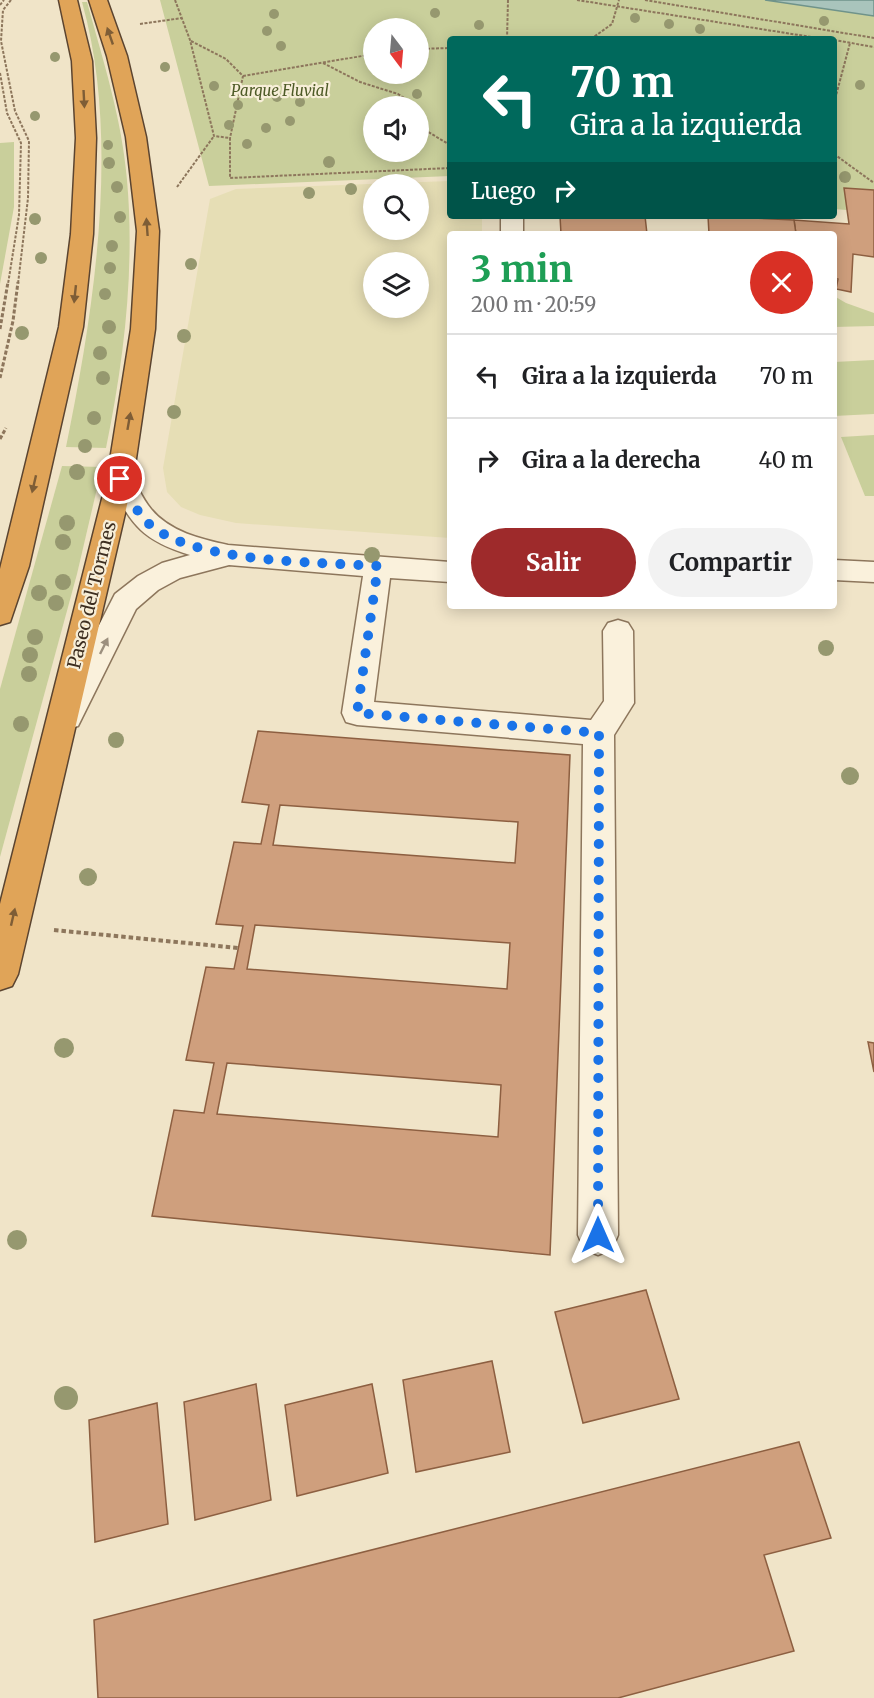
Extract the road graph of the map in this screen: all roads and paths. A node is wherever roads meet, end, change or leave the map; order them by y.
1 (4, 0) edge
2 (11, 0) edge
3 (68, 0) edge
4 (98, 0) edge
5 (175, 0) edge
6 (508, 0) edge
7 (577, 0) edge
8 (619, 0) edge
9 (645, 0) edge
10 (0, 5) edge
11 (617, 6) junction
12 (182, 18) junction
13 (138, 24) dead end
14 (507, 36) edge
15 (597, 36) edge
16 (805, 36) edge
17 (874, 38) edge
18 (190, 40) junction
19 (837, 41) edge
20 (850, 43) junction
21 (874, 47) edge
22 (447, 48) edge
23 (429, 49) edge
24 (363, 56) edge
25 (323, 63) junction
26 (0, 73) edge
27 (243, 76) junction
28 (837, 92) edge
29 (405, 96) edge
30 (429, 132) edge
31 (214, 136) junction
32 (230, 138) junction
33 (447, 143) edge
34 (837, 156) edge
35 (447, 168) edge
36 (874, 183) edge
37 (175, 190) dead end
38 (0, 329) edge
39 (0, 378) edge
40 (120, 479) junction
41 (228, 555) junction
42 (378, 566) junction
43 (837, 570) edge
44 (447, 572) edge
45 (874, 572) edge
46 (0, 614) edge
47 (618, 631) dead end
48 (599, 733) junction
49 (57, 735) junction
50 (62, 930) dead end
51 (238, 948) dead end
52 (0, 974) edge
53 (598, 1235) dead end

1 - 10 path
2 - 39 path
3 -> 46 highway
40 -> 4 highway, Paseo del Tormes
5 - 12 path
6 - 14 path
7 - 11 path
8 - 11 path
9 - 17 path
11 - 15 path
11 - 16 path
12 - 13 path
12 - 18 path
18 - 27 path
18 - 31 path
19 - 20 path
20 - 21 path
20 - 28 path
22 - 23 path
24 - 25 path
25 - 27 path
25 - 29 path
26 - 38 path
27 - 32 path
30 - 33 path
31 - 32 path
31 - 37 path
32 - 35 path
34 - 36 path
40 - 41 street
40 - 49 highway, Paseo del Tormes
41 - 42 street
49 -> 41 street
42 - 44 street
42 - 48 street
43 - 45 street
47 - 48 street
48 - 53 street
52 -> 49 highway, Paseo del Tormes
50 - 51 path

